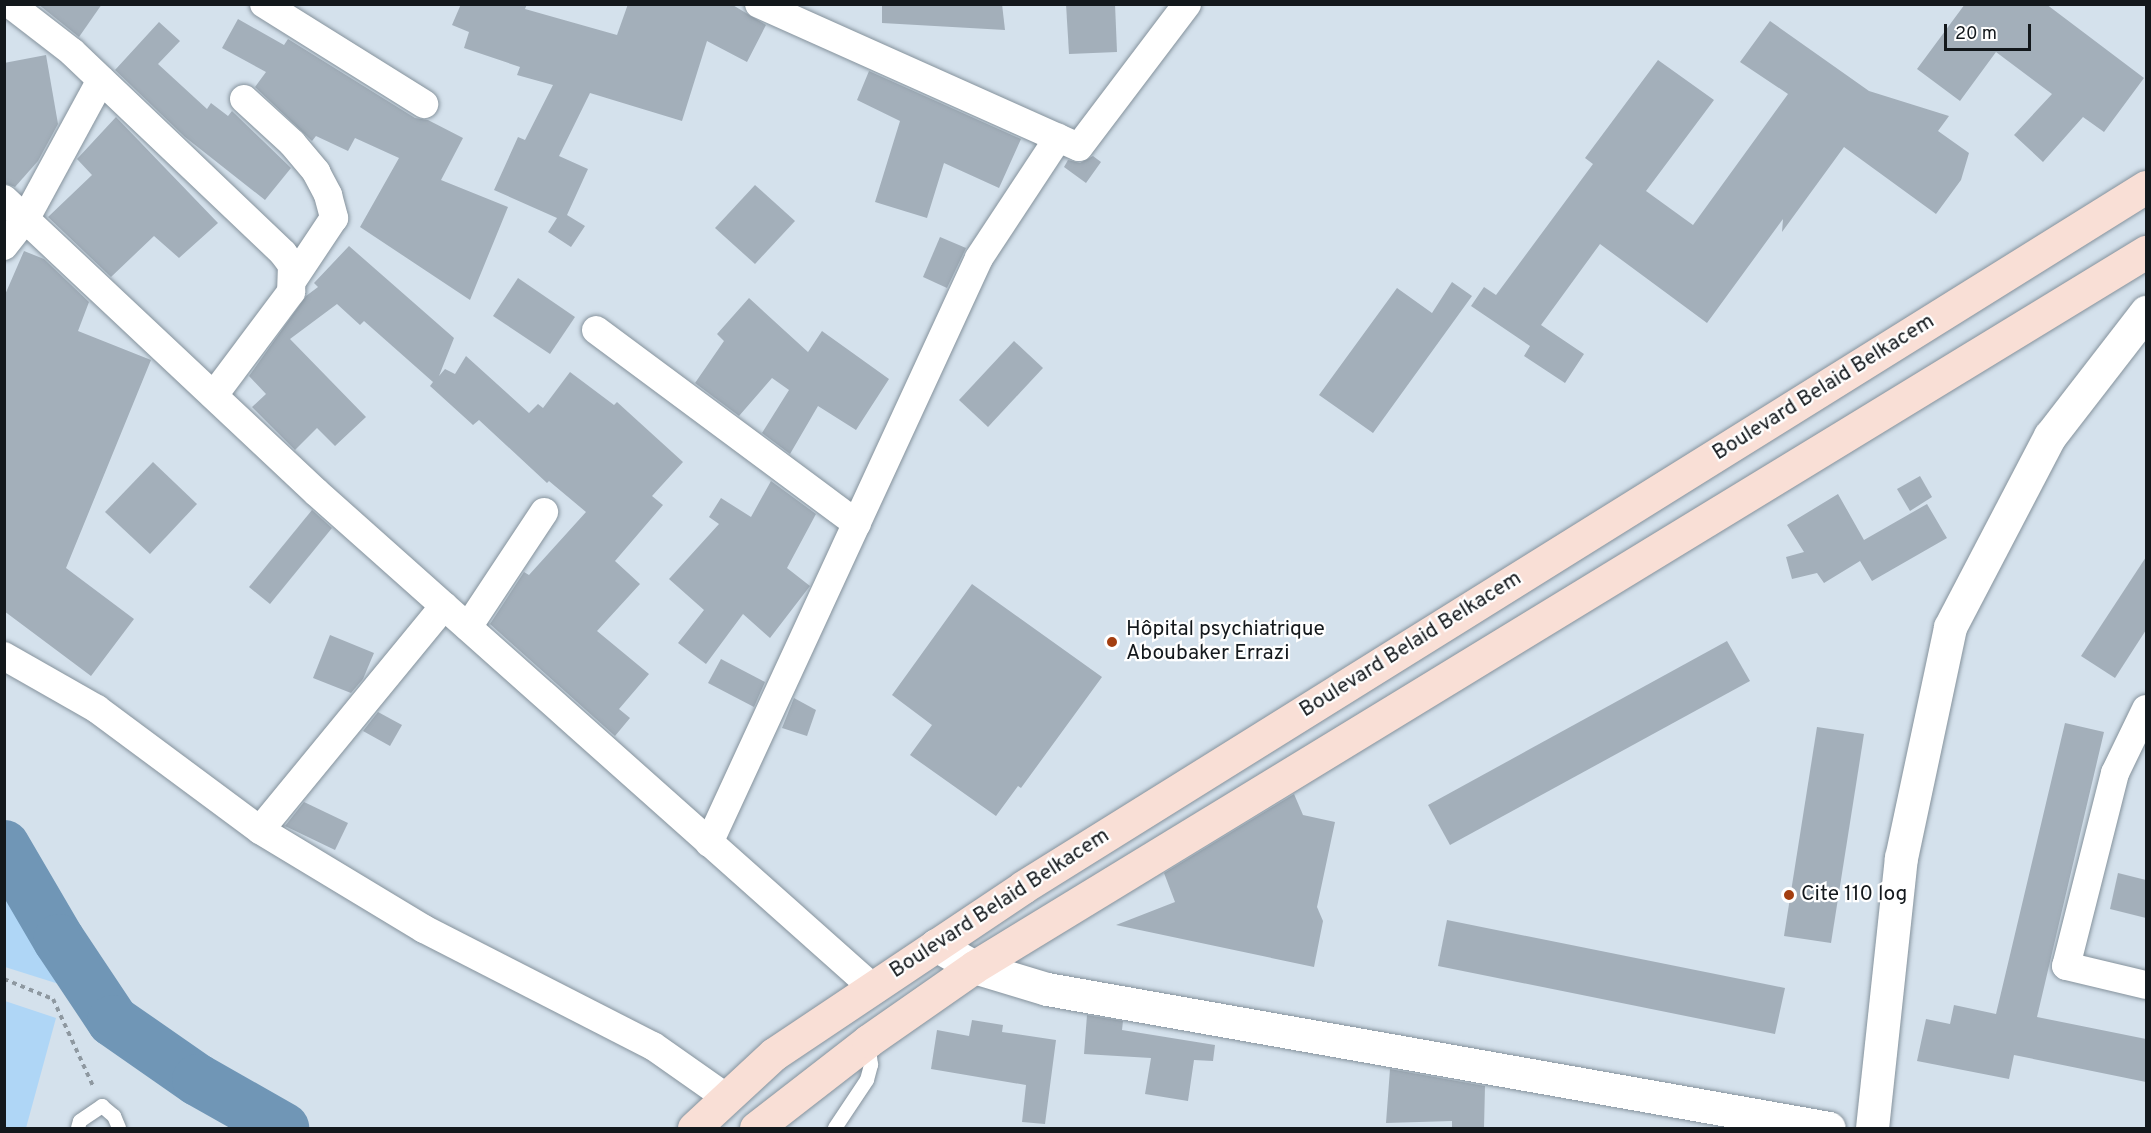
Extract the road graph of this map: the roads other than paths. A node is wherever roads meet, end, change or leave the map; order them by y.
1 (10, 4) edge
2 (264, 4) edge
3 (759, 4) edge
4 (1187, 4) edge
5 (101, 80) junction
6 (244, 99) dead end
7 (424, 104) dead end
8 (1058, 138) junction
9 (2146, 187) edge
10 (4, 199) edge
11 (26, 218) junction
12 (4, 246) edge
13 (2146, 252) edge
14 (294, 278) junction
15 (2146, 312) edge
16 (596, 330) dead end
17 (214, 395) junction
18 (544, 512) dead end
19 (857, 524) junction
20 (444, 606) junction
21 (468, 627) junction
22 (4, 656) edge
23 (2146, 709) edge
24 (260, 830) junction
25 (709, 843) junction
26 (936, 945) junction
27 (974, 967) junction
28 (2146, 985) edge
29 (872, 987) junction
30 (868, 1041) junction
31 (727, 1098) junction
32 (78, 1128) edge
33 (119, 1128) edge
34 (694, 1128) edge
35 (756, 1128) edge
36 (835, 1128) edge
37 (1829, 1128) edge
38 (1872, 1128) edge

1 - 5 street
2 - 7 street
3 - 8 street
4 - 8 street
5 - 11 street
5 - 14 street
6 - 14 street
8 - 19 street
9 - 26 main road, Boulevard Belaid Belkacem
10 - 11 street
11 - 12 street
11 - 17 street
13 - 27 main road, Boulevard Belaid Belkacem
14 - 17 street
15 - 38 street
16 - 19 street
17 - 20 street
18 - 21 street
19 - 25 street
20 - 21 street
20 - 24 street
21 - 25 street
22 - 24 street
23 - 28 street
24 - 31 street
25 - 29 street
26 - 27 street
26 - 29 main road, Boulevard Belaid Belkacem
27 - 30 main road, Boulevard Belaid Belkacem
27 - 37 street
29 - 31 main road, Boulevard Belaid Belkacem
30 - 35 main road, Boulevard Belaid Belkacem
30 - 36 lane
31 - 34 main road, Boulevard Belaid Belkacem
32 - 33 lane

